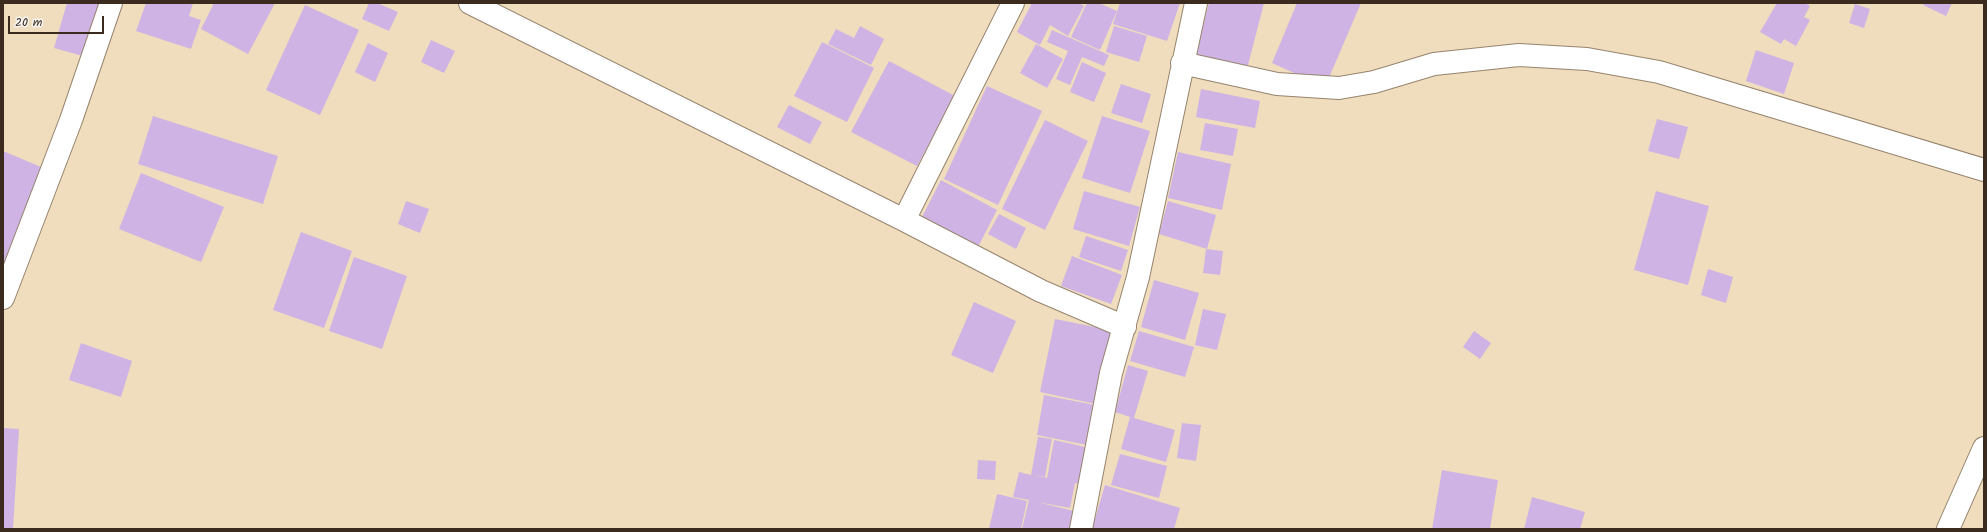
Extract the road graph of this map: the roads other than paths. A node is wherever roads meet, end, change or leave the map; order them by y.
1 (111, 3) edge
2 (470, 3) edge
3 (1013, 3) edge
4 (1196, 3) edge
5 (1182, 64) junction
6 (1984, 170) edge
7 (904, 220) junction
8 (3, 298) edge
9 (1125, 327) junction
10 (1984, 448) edge
11 (1081, 529) edge
12 (1948, 529) edge

1 - 8 street
2 - 7 street
3 - 7 street
4 - 5 street
5 - 6 street
5 - 9 street
7 - 9 street
9 - 11 street
10 - 12 street

